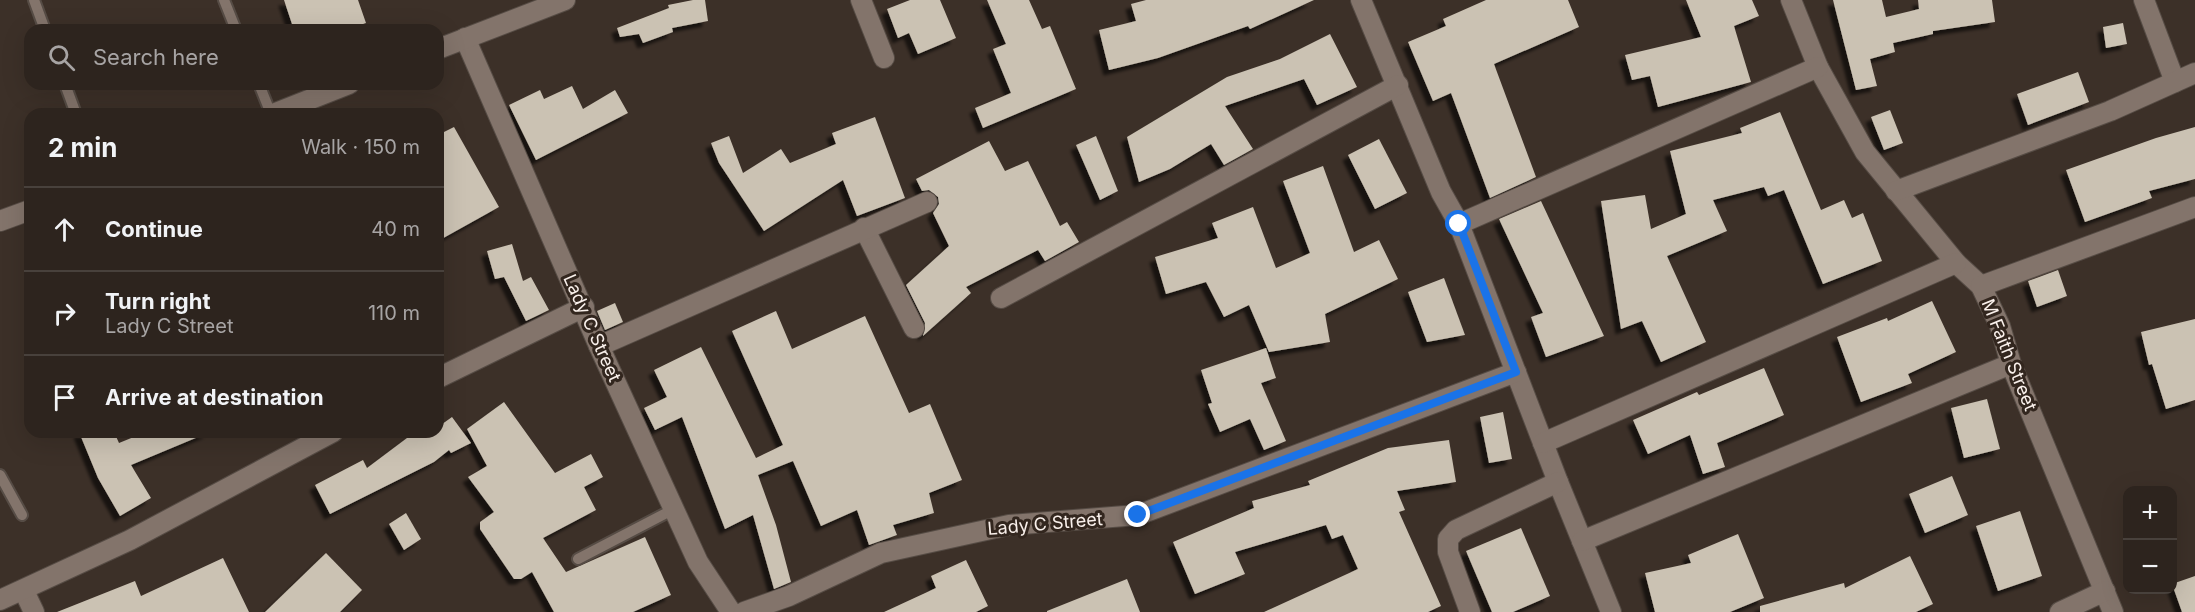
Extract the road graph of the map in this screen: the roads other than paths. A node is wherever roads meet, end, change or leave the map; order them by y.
1 (34, 0) edge
2 (224, 0) edge
3 (565, 0) edge
4 (861, 0) edge
5 (1361, 0) edge
6 (1791, 0) edge
7 (2144, 0) edge
8 (43, 24) edge
9 (234, 24) edge
10 (465, 38) junction
11 (444, 47) edge
12 (884, 58) dead end
13 (1818, 67) junction
14 (2195, 73) edge
15 (2175, 82) junction
16 (1398, 85) junction
17 (67, 90) edge
18 (262, 90) edge
19 (334, 90) edge
20 (74, 108) edge
21 (269, 108) edge
22 (287, 108) edge
23 (1896, 191) junction
24 (927, 202) dead end
25 (2195, 207) edge
26 (24, 212) edge
27 (0, 221) edge
28 (1459, 224) junction
29 (864, 228) junction
30 (1956, 262) junction
31 (1981, 286) junction
32 (1001, 298) dead end
33 (584, 307) junction
34 (914, 328) dead end
35 (599, 346) junction
36 (2011, 364) junction
37 (1516, 372) junction
38 (444, 375) edge
39 (322, 438) edge
40 (1543, 443) junction
41 (0, 475) edge
42 (1558, 482) junction
43 (674, 509) junction
44 (22, 515) dead end
45 (1582, 541) junction
46 (578, 559) dead end
47 (24, 591) junction
48 (2105, 591) junction
49 (0, 600) edge
50 (34, 612) edge
51 (731, 612) edge
52 (744, 612) edge
53 (1470, 612) edge
54 (1611, 612) edge
55 (2060, 612) edge
56 (2113, 612) edge

1 - 8 lane
2 - 9 lane
3 - 10 street
4 - 12 street
5 - 16 street
6 - 13 street, M Faith Street
7 - 15 street
10 - 11 street
10 - 33 street, Lady C Street
13 - 23 street, M Faith Street
13 - 28 street
14 - 15 street
15 - 23 street
16 - 28 street
16 - 32 street
17 - 20 lane
18 - 21 lane
19 - 22 street
23 - 30 street, M Faith Street
24 - 29 street
25 - 31 street
26 - 27 street
28 - 37 street
29 - 34 street
29 - 35 street
30 - 31 street, M Faith Street
30 - 40 street
31 - 36 street, M Faith Street
33 - 35 street, Lady C Street
33 - 38 street
35 - 43 street, Lady C Street
36 - 45 street
36 - 48 street, M Faith Street
37 - 40 street
37 - 52 street, Lady C Street
39 - 47 street
40 - 42 street
41 - 44 lane
42 - 45 street
42 - 53 street
43 - 46 lane
43 - 51 street, Lady C Street
45 - 54 street
47 - 49 street
47 - 50 street
48 - 55 street
48 - 56 street, M Faith Street

